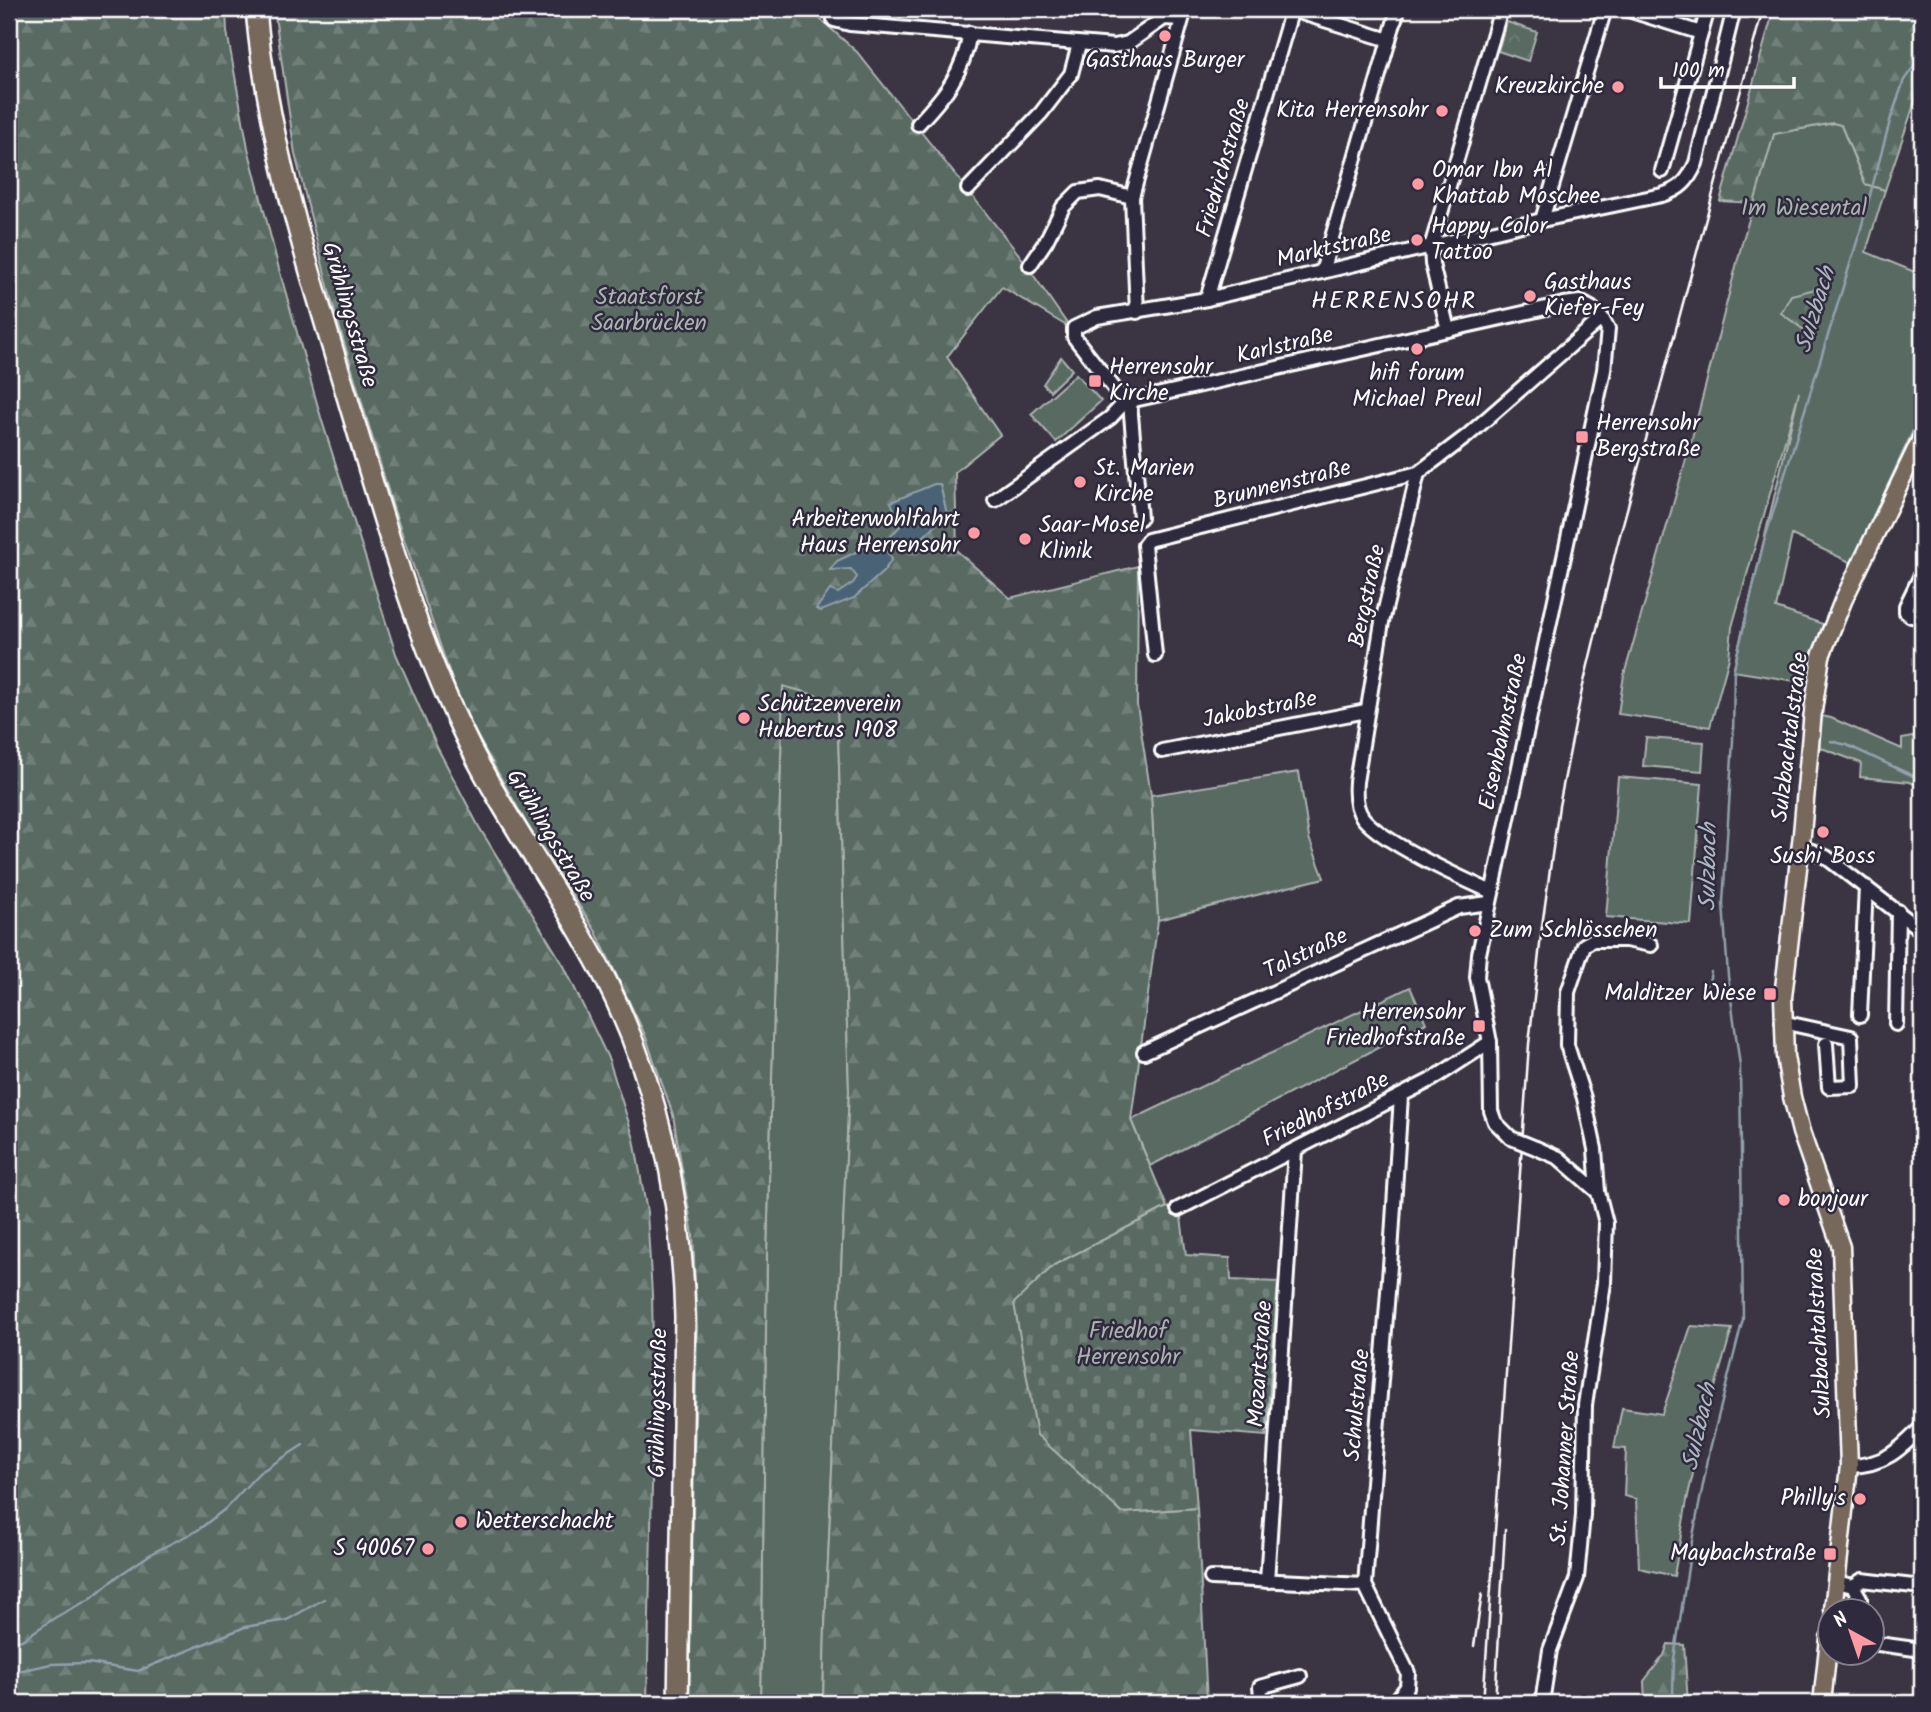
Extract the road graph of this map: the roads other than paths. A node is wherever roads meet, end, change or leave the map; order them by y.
1 (243, 9) edge
2 (256, 9) edge
3 (1292, 9) edge
4 (1398, 9) edge
5 (1501, 9) edge
6 (1605, 9) edge
7 (1625, 9) edge
8 (1708, 9) edge
9 (1734, 9) edge
10 (1183, 14) edge
11 (834, 20) dead end
12 (970, 33) junction
13 (1701, 33) junction
14 (1389, 40) junction
15 (1079, 44) junction
16 (918, 124) dead end
17 (1662, 171) dead end
18 (968, 189) dead end
19 (1132, 197) junction
20 (1542, 220) junction
21 (1431, 247) junction
22 (1030, 265) dead end
23 (1322, 272) junction
24 (1207, 299) junction
25 (1136, 312) junction
26 (1605, 324) junction
27 (1448, 330) junction
28 (1127, 402) junction
29 (1922, 437) edge
30 (1418, 473) junction
31 (995, 500) dead end
32 (1140, 518) dead end
33 (1922, 573) edge
34 (1922, 617) edge
35 (1155, 655) dead end
36 (1366, 711) junction
37 (1162, 751) dead end
38 (1800, 849) junction
39 (1866, 887) junction
40 (1490, 898) junction
41 (1898, 911) junction
42 (1922, 931) edge
43 (1651, 945) dead end
44 (1860, 1015) dead end
45 (1782, 1022) junction
46 (1896, 1024) dead end
47 (1490, 1042) junction
48 (1826, 1044) dead end
49 (1144, 1052) dead end
50 (1401, 1096) junction
51 (1296, 1150) junction
52 (1598, 1192) junction
53 (1178, 1209) dead end
54 (1922, 1427) edge
55 (1848, 1474) junction
56 (1211, 1578) dead end
57 (1267, 1581) junction
58 (1836, 1582) junction
59 (1365, 1585) junction
60 (1853, 1586) junction
61 (1922, 1587) edge
62 (1835, 1596) edge
63 (1859, 1596) edge
64 (1885, 1645) edge
65 (1922, 1650) edge
66 (1826, 1666) edge
67 (1300, 1676) dead end
68 (665, 1703) edge
69 (678, 1703) edge
70 (1262, 1703) edge
71 (1394, 1703) edge
72 (1542, 1703) edge
73 (1822, 1703) edge

1 - 68 highway
2 - 69 highway, Grühlingsstraße
3 - 14 street
3 - 24 street, Friedrichstraße
4 - 14 street
5 - 21 street
6 - 20 street
7 - 13 street
8 - 13 street
9 - 20 street, Marktstraße
10 - 15 street
10 - 19 street
11 - 12 street
12 - 15 street
12 - 16 street
13 - 17 street
14 - 23 street
15 - 18 street
19 - 22 street
19 - 25 street
20 - 21 street, Marktstraße
21 - 23 street, Marktstraße
21 - 27 street
23 - 24 street, Marktstraße
24 - 25 street, Marktstraße
25 - 28 street, Marktstraße
26 - 27 street, Karlstraße
26 - 30 street
26 - 40 street, Eisenbahnstraße
27 - 28 street, Karlstraße
28 - 31 street
28 - 32 street
29 - 38 main road, Sulzbachtalstraße
30 - 35 street, Brunnenstraße
30 - 36 street, Bergstraße
33 - 34 street
36 - 37 street, Jakobstraße
36 - 40 street, Bergstraße
38 - 39 street
38 - 45 main road, Sulzbachtalstraße
39 - 41 street
39 - 44 street
40 - 47 street, Eisenbahnstraße
40 - 49 street, Talstraße
41 - 42 street
41 - 46 street
43 - 52 street, St. Johanner Straße
45 - 48 street
45 - 55 main road, Sulzbachtalstraße
47 - 50 street, Friedhofstraße
47 - 52 street, Eisenbahnstraße, bridge
50 - 51 street, Friedhofstraße
50 - 59 street, Schulstraße
51 - 53 street, Friedhofstraße
51 - 57 street, Mozartstraße
52 - 72 street, St. Johanner Straße
54 - 55 street
55 - 58 main road, Sulzbachtalstraße
56 - 57 street
57 - 59 street
58 - 60 street
58 - 62 main road, Sulzbachtalstraße
59 - 71 street
60 - 61 street
60 - 63 street
64 - 65 street
66 - 73 main road
67 - 70 street

